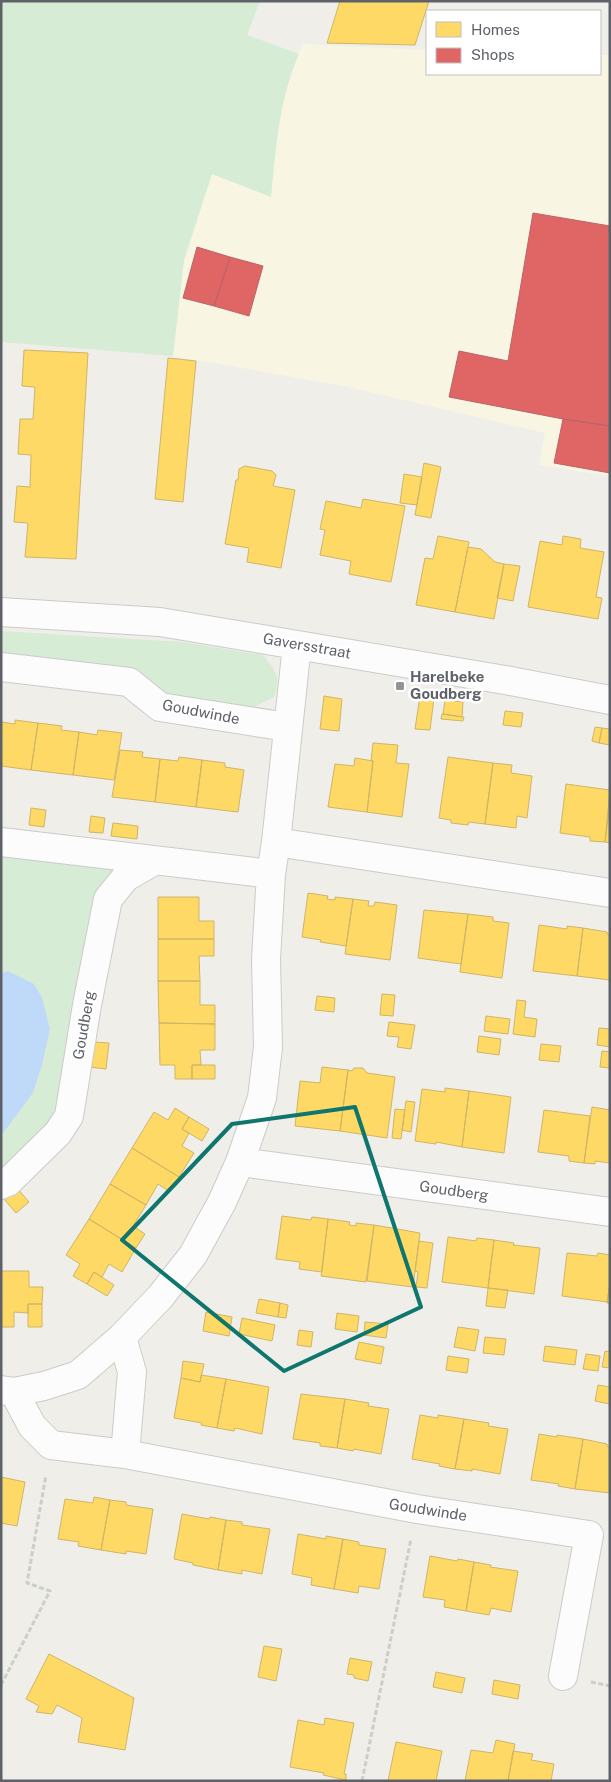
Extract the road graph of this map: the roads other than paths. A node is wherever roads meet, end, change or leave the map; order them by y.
1 (1, 612) edge
2 (297, 645) junction
3 (1, 667) edge
4 (610, 700) edge
5 (287, 727) junction
6 (1, 842) edge
7 (276, 842) junction
8 (154, 861) junction
9 (270, 874) junction
10 (610, 893) edge
11 (240, 1162) junction
12 (1, 1185) edge
13 (610, 1212) edge
14 (122, 1337) junction
15 (8, 1391) edge
16 (125, 1454) junction
17 (563, 1676) dead end

1 - 2 street, Gaversstraat
2 - 4 street, Gaversstraat
2 - 5 street
3 - 5 street, Goudwinde
5 - 7 street
6 - 8 street
7 - 9 street
7 - 10 street
8 - 9 street
8 - 12 street, Goudberg
9 - 11 street
11 - 13 street, Goudberg
11 - 14 street
14 - 15 street
14 - 16 street
15 - 16 street, Goudwinde
16 - 17 street, Goudwinde

